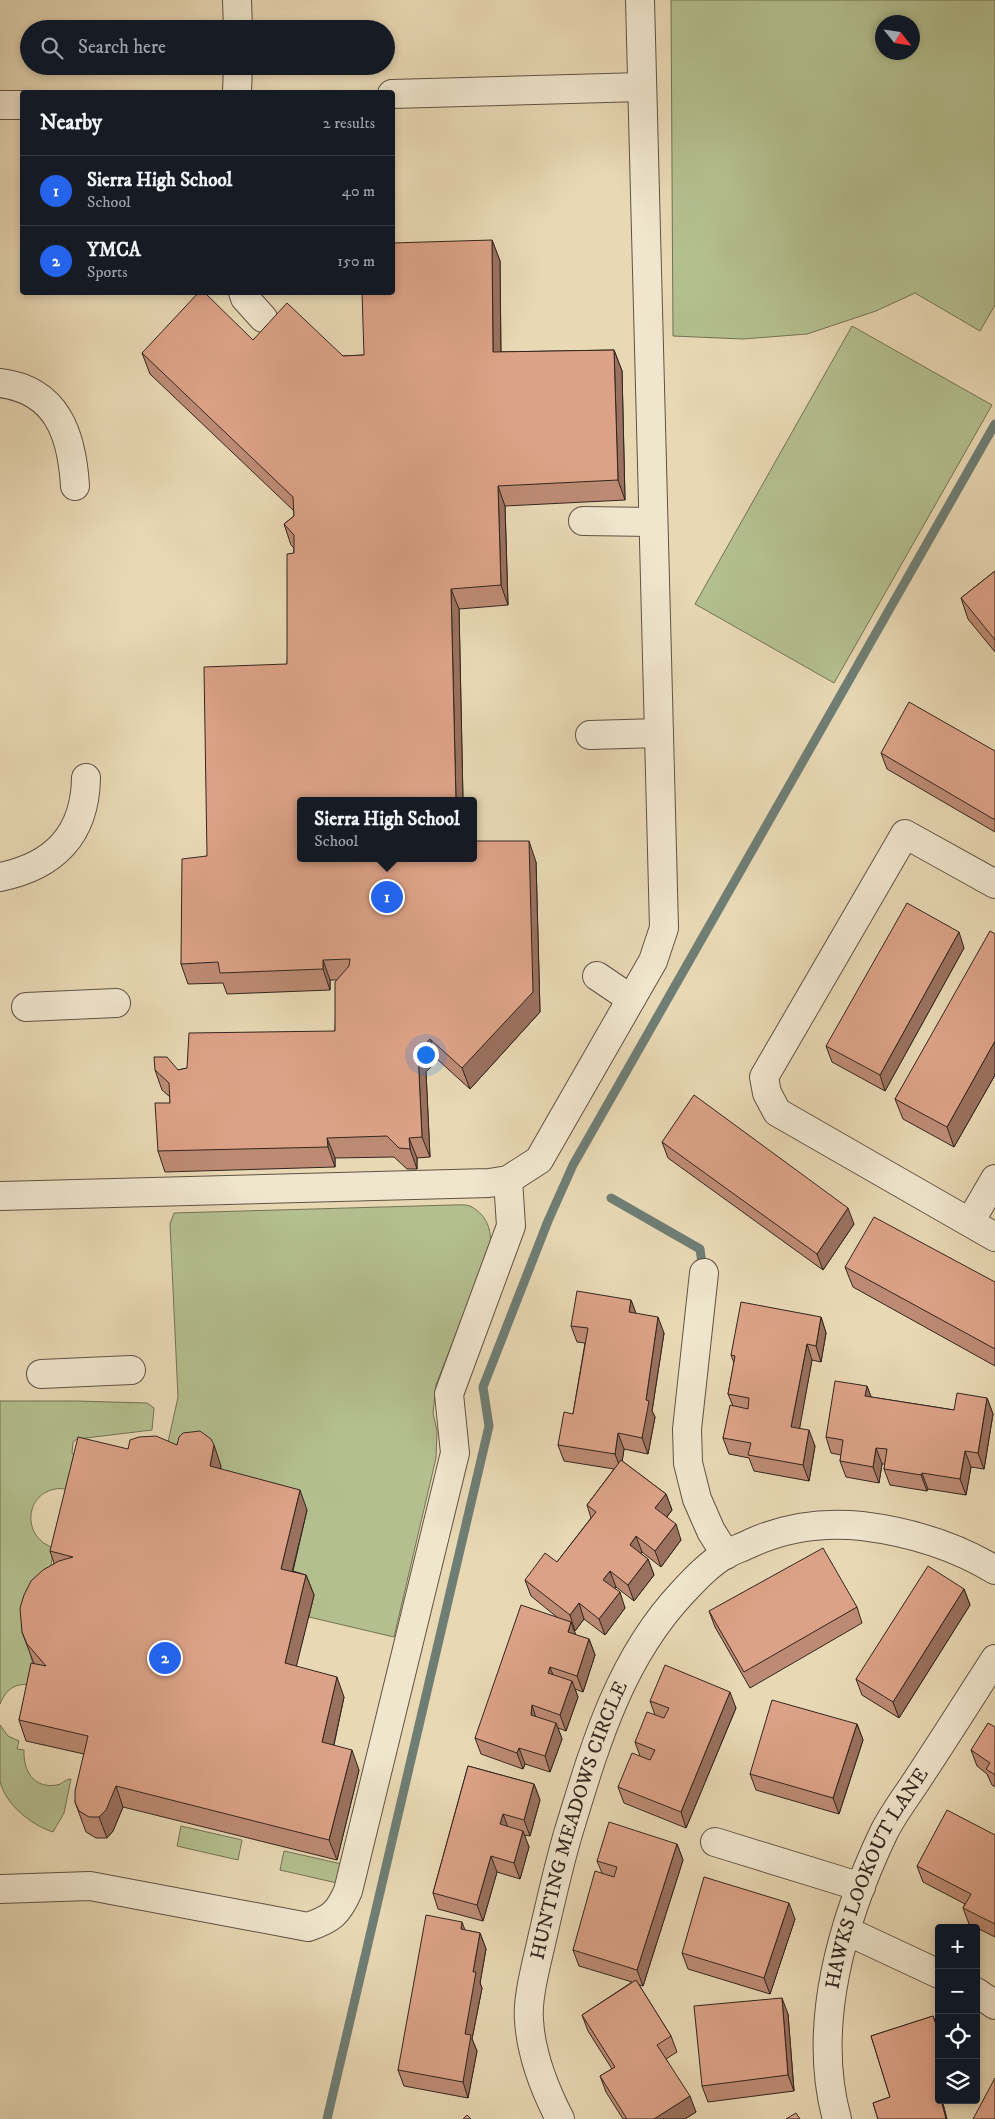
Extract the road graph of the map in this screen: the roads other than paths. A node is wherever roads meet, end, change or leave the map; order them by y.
1 (237, 0) edge
2 (640, 0) edge
3 (238, 20) edge
4 (238, 75) edge
5 (642, 87) junction
6 (237, 90) edge
7 (395, 94) edge
8 (20, 104) edge
9 (0, 105) edge
10 (245, 295) edge
11 (263, 318) dead end
12 (0, 383) edge
13 (75, 486) dead end
14 (583, 521) dead end
15 (653, 522) junction
16 (590, 734) dead end
17 (659, 734) junction
18 (86, 778) dead end
19 (0, 878) edge
20 (995, 884) edge
21 (597, 976) dead end
22 (631, 999) junction
23 (116, 1003) dead end
24 (26, 1007) dead end
25 (995, 1179) edge
26 (508, 1180) junction
27 (0, 1196) edge
28 (970, 1222) junction
29 (995, 1237) edge
30 (704, 1273) dead end
31 (131, 1370) dead end
32 (41, 1374) dead end
33 (726, 1555) junction
34 (995, 1570) edge
35 (995, 1659) edge
36 (715, 1842) dead end
37 (861, 1887) junction
38 (0, 1889) edge
39 (847, 1931) junction
40 (935, 1972) edge
41 (980, 1995) edge
42 (995, 2005) edge
43 (560, 2119) edge
44 (837, 2119) edge

1 - 3 street
2 - 5 street
4 - 6 street
5 - 7 street
5 - 15 street
8 - 9 street
10 - 11 street
12 - 13 street
14 - 15 street
15 - 17 street
16 - 17 street
17 - 22 street
18 - 19 street
20 - 28 street
21 - 22 street
22 - 26 street
23 - 24 street
25 - 28 street
26 - 27 street
26 - 38 street
28 - 29 street
30 - 33 street
31 - 32 street
33 - 34 street, HUNTING MEADOWS CIRCLE
33 - 43 street, HUNTING MEADOWS CIRCLE
35 - 37 street, HAWKS LOOKOUT LANE
36 - 37 street
37 - 39 street, HAWKS LOOKOUT LANE
39 - 40 street
39 - 44 street, HAWKS LOOKOUT LANE
41 - 42 street

